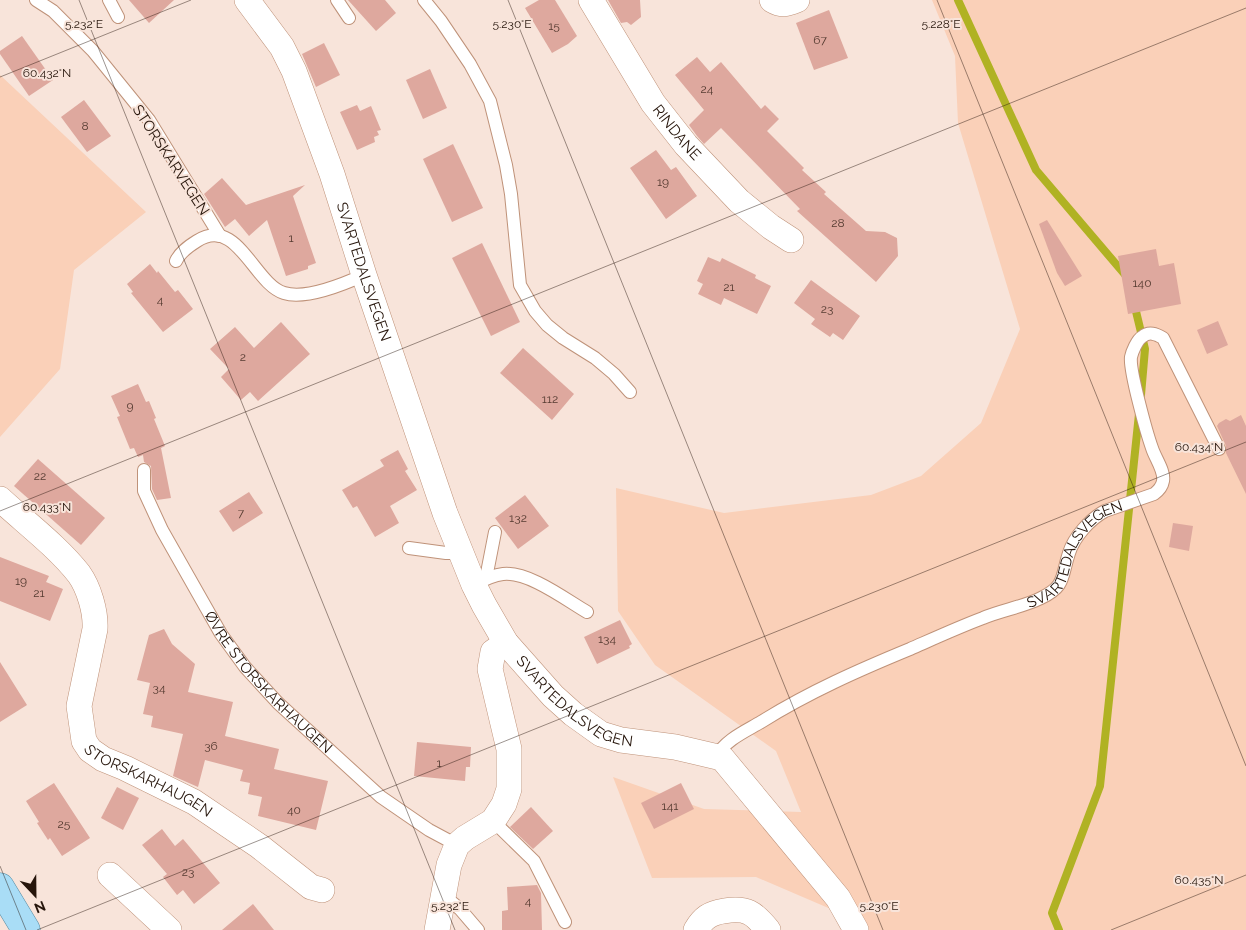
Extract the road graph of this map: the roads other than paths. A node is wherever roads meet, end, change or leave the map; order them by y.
1 (36, 0) edge
2 (108, 0) edge
3 (248, 0) edge
4 (337, 0) edge
5 (424, 0) edge
6 (591, 0) edge
7 (772, 0) edge
8 (797, 0) edge
9 (118, 17) dead end
10 (349, 18) dead end
11 (220, 236) junction
12 (791, 240) dead end
13 (176, 261) dead end
14 (364, 275) junction
15 (630, 392) dead end
16 (1219, 449) dead end
17 (144, 470) dead end
18 (0, 500) edge
19 (495, 532) dead end
20 (409, 548) dead end
21 (460, 552) junction
22 (480, 582) junction
23 (586, 612) dead end
24 (506, 643) junction
25 (716, 756) junction
26 (493, 821) junction
27 (457, 845) junction
28 (110, 875) dead end
29 (0, 887) edge
30 (322, 890) dead end
31 (444, 896) junction
32 (566, 922) dead end
33 (26, 930) edge
34 (169, 930) edge
35 (437, 930) edge
36 (478, 930) edge
37 (696, 930) edge
38 (768, 930) edge
39 (856, 930) edge

1 - 11 lane, STORSKARVEGEN
2 - 9 lane
3 - 14 street, SVARTEDALSVEGEN
4 - 10 lane
5 - 15 lane
6 - 12 street, RINDANE
7 - 8 street
11 - 13 lane, STORSKARVEGEN
11 - 14 lane, STORSKARVEGEN
14 - 21 street, SVARTEDALSVEGEN
16 - 25 lane, SVARTEDALSVEGEN
17 - 27 lane, ØVRE STORSKARHAUGEN
18 - 30 street, STORSKARHAUGEN
19 - 22 lane
20 - 21 lane
21 - 22 street, SVARTEDALSVEGEN
22 - 23 lane
22 - 24 street, SVARTEDALSVEGEN
24 - 25 street, SVARTEDALSVEGEN
24 - 26 street
25 - 39 street, SVARTEDALSVEGEN
26 - 27 street
26 - 32 lane
27 - 31 street
28 - 34 street
29 - 33 main road
31 - 35 street
31 - 36 lane
37 - 38 street

